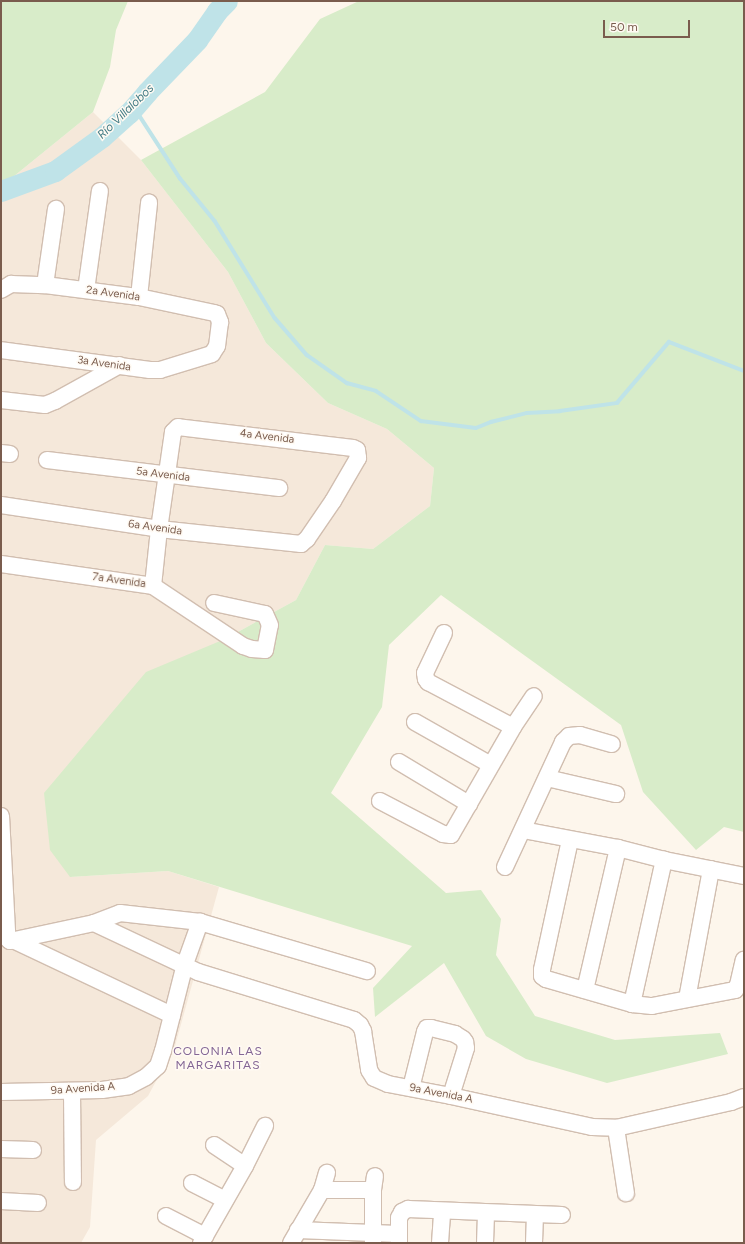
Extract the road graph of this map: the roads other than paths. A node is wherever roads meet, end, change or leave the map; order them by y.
1 (100, 191) dead end
2 (149, 203) dead end
3 (56, 209) dead end
4 (45, 285) junction
5 (6, 287) edge
6 (86, 290) junction
7 (139, 298) junction
8 (1, 350) edge
9 (207, 357) joint
10 (120, 365) junction
11 (1, 400) edge
12 (47, 460) dead end
13 (167, 476) junction
14 (279, 488) dead end
15 (1, 505) edge
16 (159, 529) junction
17 (307, 539) joint
18 (1, 564) edge
19 (153, 586) junction
20 (214, 603) dead end
21 (444, 633) dead end
22 (534, 696) dead end
23 (415, 722) dead end
24 (513, 727) junction
25 (612, 744) dead end
26 (399, 762) dead end
27 (491, 764) junction
28 (547, 778) junction
29 (616, 794) dead end
30 (380, 800) dead end
31 (469, 804) junction
32 (1, 816) edge
33 (523, 830) junction
34 (570, 840) junction
35 (618, 848) junction
36 (664, 860) junction
37 (505, 867) dead end
38 (711, 870) junction
39 (744, 876) edge
40 (200, 922) junction
41 (94, 923) junction
42 (13, 940) junction
43 (744, 960) edge
44 (185, 964) junction
45 (367, 971) dead end
46 (585, 990) junction
47 (687, 999) junction
48 (632, 1004) junction
49 (172, 1015) junction
50 (411, 1088) junction
51 (1, 1092) edge
52 (72, 1092) junction
53 (451, 1096) junction
54 (744, 1097) edge
55 (265, 1126) dead end
56 (616, 1128) junction
57 (214, 1145) dead end
58 (1, 1149) edge
59 (33, 1150) dead end
60 (245, 1166) junction
61 (327, 1173) dead end
62 (73, 1182) dead end
63 (192, 1183) dead end
64 (322, 1190) junction
65 (626, 1193) dead end
66 (225, 1200) junction
67 (1, 1202) edge
68 (38, 1203) dead end
69 (442, 1212) junction
70 (486, 1213) junction
71 (535, 1215) junction
72 (562, 1215) dead end
73 (166, 1216) dead end
74 (294, 1237) edge
75 (373, 1238) edge
76 (398, 1238) edge
77 (203, 1239) edge
78 (440, 1243) edge
79 (485, 1243) edge
80 (534, 1243) edge

1 - 6 street
2 - 7 street
3 - 4 street
4 - 5 street, 2a Avenida
4 - 6 street, 2a Avenida
6 - 7 street, 2a Avenida
7 - 9 street, 2a Avenida
8 - 10 street, 3a Avenida
9 - 10 street, 3a Avenida
10 - 11 street
12 - 13 street, 5a Avenida
13 - 14 street, 5a Avenida
13 - 16 street
13 - 17 street, 4a Avenida
15 - 16 street, 6a Avenida
16 - 17 street, 6a Avenida
16 - 19 street
18 - 19 street, 7a Avenida
19 - 20 street, 7a Avenida
21 - 24 street
22 - 24 street
23 - 27 street
24 - 27 street
25 - 28 street
26 - 31 street
27 - 31 street
28 - 29 street
28 - 33 street
30 - 31 street
32 - 42 street
33 - 34 street
33 - 37 street
34 - 35 street
34 - 46 street
35 - 36 street
35 - 46 street
36 - 38 street
36 - 48 street
38 - 39 street
38 - 47 street
40 - 41 street
40 - 44 street
40 - 45 street
41 - 42 street
41 - 44 street, 9a Avenida A
42 - 49 street
43 - 47 street
44 - 49 street
44 - 50 street, 9a Avenida A
46 - 48 street
47 - 48 street
49 - 52 street, 9a Avenida A
50 - 53 street, 9a Avenida A
50 - 53 street
51 - 52 street, 9a Avenida A
52 - 62 street
53 - 56 street, 9a Avenida A
54 - 56 street, 9a Avenida A
55 - 60 street
56 - 65 street
57 - 60 street
58 - 59 street
60 - 66 street
61 - 64 street
63 - 66 street
64 - 74 street
64 - 75 street
66 - 77 street
67 - 68 street
69 - 70 street
69 - 76 street
69 - 78 street
70 - 71 street
70 - 79 street
71 - 72 street
71 - 80 street
73 - 77 street
74 - 75 street
75 - 76 street

